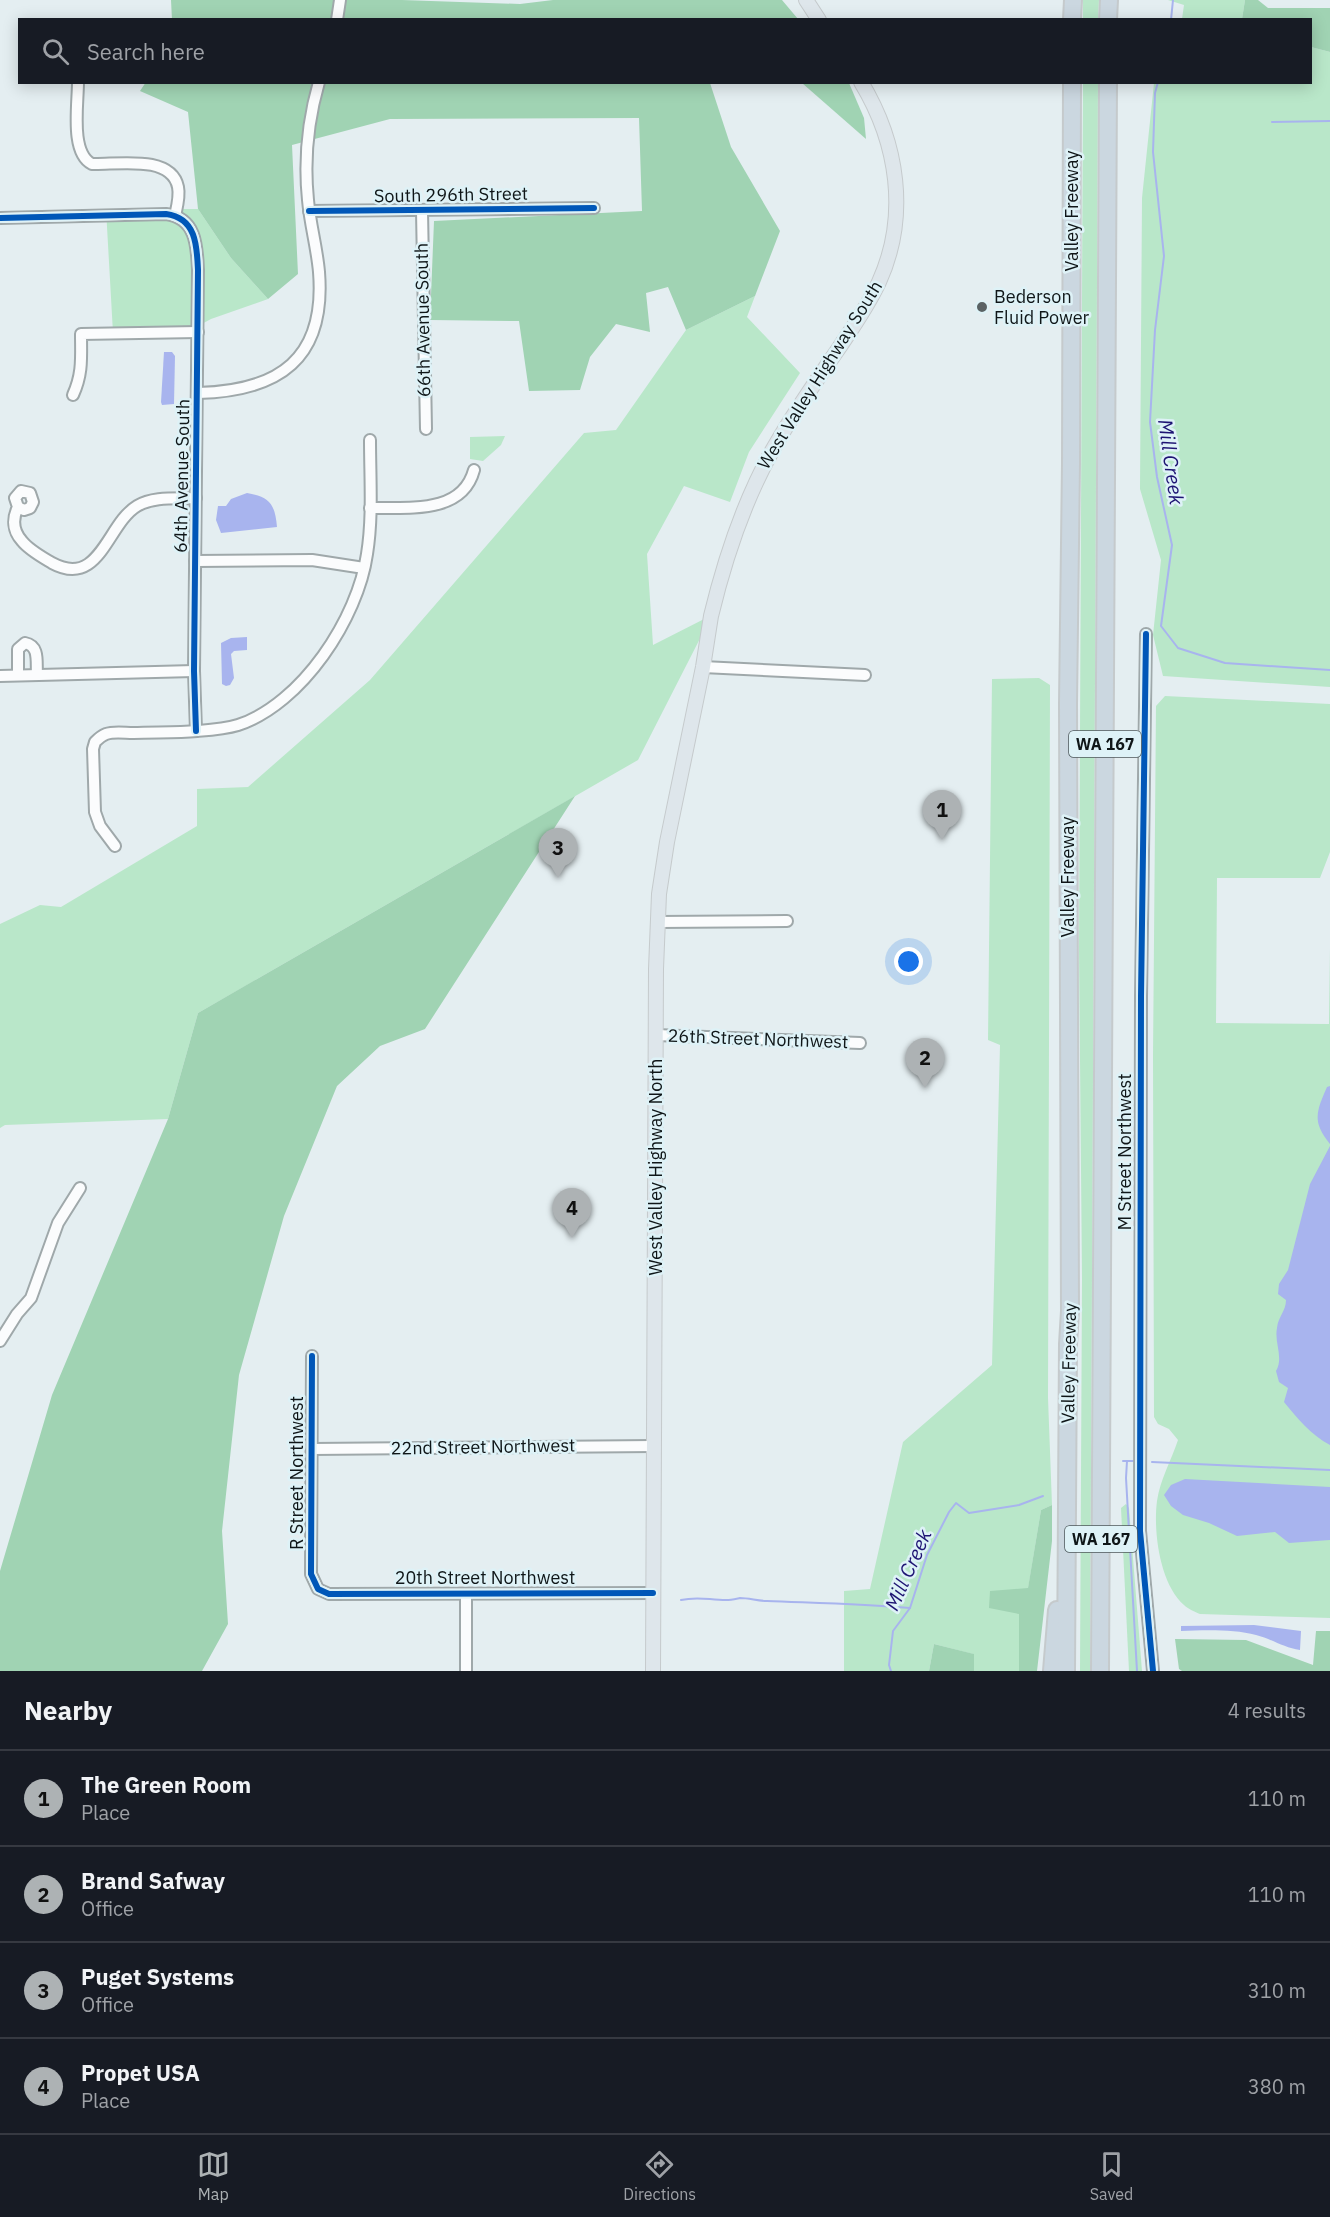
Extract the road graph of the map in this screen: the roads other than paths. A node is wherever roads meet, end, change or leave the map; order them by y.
1 (340, 0) edge
2 (806, 0) edge
3 (1072, 0) edge
4 (1108, 0) edge
5 (337, 18) edge
6 (818, 18) edge
7 (1072, 18) edge
8 (1108, 18) edge
9 (78, 84) edge
10 (318, 84) edge
11 (862, 84) edge
12 (1072, 84) edge
13 (1108, 84) edge
14 (594, 208) dead end
15 (309, 211) junction
16 (422, 211) junction
17 (175, 216) junction
18 (0, 218) edge
19 (198, 332) junction
20 (198, 393) junction
21 (73, 395) dead end
22 (426, 429) dead end
23 (370, 440) dead end
24 (474, 470) dead end
25 (196, 498) junction
26 (18, 507) dead end
27 (370, 508) junction
28 (195, 561) junction
29 (364, 568) junction
30 (1146, 634) dead end
31 (703, 667) junction
32 (194, 671) junction
33 (0, 675) edge
34 (18, 675) junction
35 (37, 675) junction
36 (865, 675) dead end
37 (196, 731) junction
38 (115, 846) dead end
39 (787, 921) dead end
40 (658, 922) junction
41 (656, 1035) junction
42 (860, 1043) dead end
43 (80, 1188) dead end
44 (0, 1341) edge
45 (312, 1356) dead end
46 (1102, 1406) junction
47 (654, 1446) junction
48 (312, 1449) junction
49 (1067, 1572) junction
50 (318, 1589) joint
51 (653, 1593) junction
52 (466, 1594) junction
53 (466, 1671) edge
54 (653, 1671) edge
55 (1052, 1671) edge
56 (1066, 1671) edge
57 (1100, 1671) edge
58 (1110, 1671) edge
59 (1153, 1671) edge

1 - 5 street
2 - 6 main road
3 - 7 highway
4 - 8 highway
9 - 17 street
10 - 15 street
11 - 31 main road, West Valley Highway South
12 - 49 highway, Valley Freeway / WA 167
13 - 46 highway, Valley Freeway / WA 167
14 - 16 street, South 296th Street
15 - 16 street, South 296th Street
15 - 20 street
16 - 22 street, 66th Avenue South
17 - 18 street
17 - 19 street, 64th Avenue South
19 - 20 street, 64th Avenue South
19 - 21 street
20 - 25 street, 64th Avenue South
23 - 27 street
24 - 27 street
25 - 26 street
25 - 28 street, 64th Avenue South
27 - 29 street
28 - 29 street
28 - 32 street, 64th Avenue South
29 - 37 street
30 - 59 street, M Street Northwest
31 - 36 street
31 - 40 main road, West Valley Highway North
32 - 35 street
32 - 37 street, 64th Avenue South
33 - 34 street
34 - 35 street
34 - 35 street
37 - 38 street
39 - 40 street
40 - 41 main road, West Valley Highway North
41 - 42 street, 26th Street Northwest
41 - 47 main road, West Valley Highway North
43 - 44 street
45 - 48 street, R Street Northwest
46 - 57 highway, Valley Freeway / WA 167
46 - 58 highway
47 - 48 street, 22nd Street Northwest
47 - 51 main road, West Valley Highway North
48 - 50 street, R Street Northwest
49 - 55 highway
49 - 56 highway, Valley Freeway / WA 167
50 - 52 street, 20th Street Northwest
51 - 52 street, 20th Street Northwest
51 - 54 main road, West Valley Highway North
52 - 53 street

